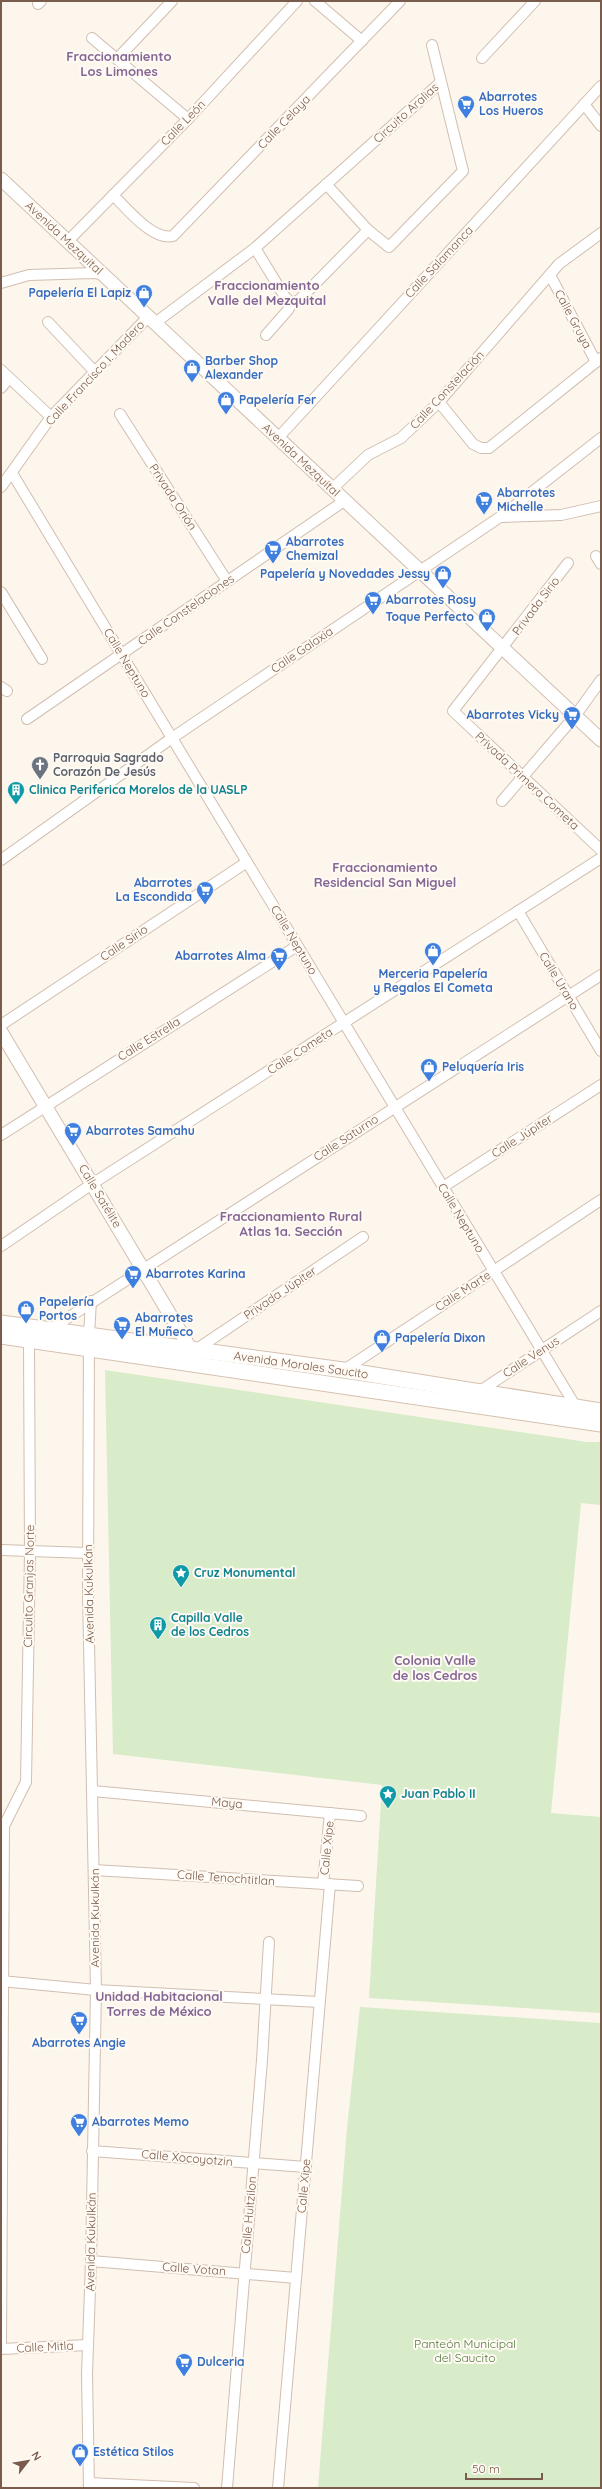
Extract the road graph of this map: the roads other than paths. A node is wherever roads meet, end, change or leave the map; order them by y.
1 (172, 1) edge
2 (297, 1) edge
3 (315, 1) edge
4 (400, 1) edge
5 (535, 1) edge
6 (92, 38) dead end
7 (362, 41) junction
8 (432, 45) dead end
9 (482, 58) dead end
10 (117, 59) junction
11 (442, 82) junction
12 (601, 86) edge
13 (584, 104) junction
14 (188, 119) junction
15 (601, 126) edge
16 (1, 178) edge
17 (326, 184) junction
18 (113, 195) junction
19 (368, 230) junction
20 (601, 233) edge
21 (68, 242) junction
22 (255, 248) junction
23 (102, 274) junction
24 (550, 275) junction
25 (1, 283) edge
26 (292, 303) junction
27 (151, 320) junction
28 (48, 322) dead end
29 (266, 335) dead end
30 (598, 360) edge
31 (1, 370) edge
32 (95, 372) junction
33 (9, 378) junction
34 (1, 388) edge
35 (439, 402) junction
36 (120, 414) dead end
37 (51, 417) junction
38 (278, 438) junction
39 (601, 438) edge
40 (12, 473) junction
41 (1, 487) edge
42 (332, 489) junction
43 (344, 501) junction
44 (601, 506) edge
45 (500, 517) junction
46 (568, 563) dead end
47 (419, 571) junction
48 (227, 581) junction
49 (1, 592) edge
50 (503, 648) junction
51 (122, 654) junction
52 (42, 659) dead end
53 (601, 680) edge
54 (453, 711) joint
55 (575, 716) junction
56 (27, 719) dead end
57 (172, 738) junction
58 (601, 740) edge
59 (523, 777) junction
60 (502, 801) dead end
61 (601, 850) edge
62 (601, 858) edge
63 (1, 860) edge
64 (247, 862) junction
65 (518, 911) junction
66 (297, 946) junction
67 (601, 975) edge
68 (568, 996) junction
69 (344, 1022) junction
70 (1, 1025) edge
71 (1, 1032) edge
72 (601, 1051) edge
73 (601, 1085) edge
74 (45, 1105) junction
75 (394, 1106) junction
76 (1, 1135) edge
77 (92, 1184) junction
78 (443, 1187) junction
79 (601, 1200) edge
80 (363, 1237) dead end
81 (1, 1246) edge
82 (143, 1269) junction
83 (493, 1271) junction
84 (91, 1301) junction
85 (601, 1311) edge
86 (1, 1323) edge
87 (49, 1330) junction
88 (1, 1336) edge
89 (28, 1341) junction
90 (89, 1342) junction
91 (542, 1350) junction
92 (191, 1353) junction
93 (342, 1370) junction
94 (325, 1383) junction
95 (415, 1389) junction
96 (478, 1392) junction
97 (462, 1403) junction
98 (576, 1408) junction
99 (601, 1412) edge
100 (601, 1424) edge
101 (1, 1550) edge
102 (30, 1552) junction
103 (88, 1553) junction
104 (93, 1791) junction
105 (330, 1813) junction
106 (361, 1816) dead end
107 (2, 1824) edge
108 (94, 1870) junction
109 (327, 1884) junction
110 (358, 1886) dead end
111 (269, 1942) dead end
112 (2, 1982) edge
113 (96, 1990) junction
114 (266, 1999) junction
115 (319, 2002) junction
116 (2, 2042) edge
117 (2, 2106) edge
118 (92, 2151) junction
119 (253, 2163) junction
120 (2, 2164) edge
121 (306, 2166) junction
122 (1, 2225) edge
123 (92, 2261) junction
124 (244, 2273) junction
125 (296, 2278) junction
126 (2, 2288) edge
127 (1, 2345) edge
128 (88, 2345) junction
129 (1, 2349) edge
130 (89, 2485) edge
131 (194, 2488) edge
132 (227, 2488) edge
133 (278, 2488) edge

1 - 10 street
2 - 14 street, Calle León
3 - 7 street
4 - 7 street, Calle Celaya
5 - 9 street
6 - 10 street
7 - 18 street, Calle Celaya
8 - 11 street
10 - 14 street
11 - 17 street, Circuito Aralias
11 - 19 street, Circuito Aralias
12 - 13 street, Calle Salamanca
13 - 15 street
13 - 38 street, Calle Salamanca
14 - 18 street, Calle León
16 - 21 street, Avenida Mezquital
17 - 19 street, Circuito Aralias
17 - 22 street, Circuito Aralias
18 - 21 street, Calle León
19 - 26 street
20 - 24 street, Calle Constelación
21 - 23 street, Avenida Mezquital
22 - 26 street
22 - 27 street, Circuito Aralias
23 - 25 street
23 - 27 street, Avenida Mezquital
24 - 30 street, Calle Gruya
24 - 35 street, Calle Constelación
26 - 29 street
27 - 32 street, Calle Francisco I. Madero
27 - 38 street, Avenida Mezquital
28 - 32 street
30 - 35 street
31 - 33 street
32 - 37 street, Calle Francisco I. Madero
33 - 34 street
33 - 37 street
35 - 42 street, Calle Constelación
36 - 48 street, Privada Orión
37 - 40 street, Calle Francisco I. Madero
38 - 42 street, Avenida Mezquital
39 - 45 street, Calle Galaxia
40 - 41 street, Calle Francisco I. Madero
40 - 51 street, Calle Neptuno
42 - 43 street, Avenida Mezquital
43 - 47 street, Avenida Mezquital
43 - 48 street, Calle Constelaciones
44 - 45 street
45 - 47 street, Calle Galaxia
46 - 50 street, Privada Sirio
47 - 50 street, Avenida Mezquital
47 - 57 street, Calle Galaxia
48 - 51 street, Calle Constelaciones
49 - 52 street
50 - 54 street, Privada Sirio
50 - 55 street, Avenida Mezquital
51 - 56 street, Calle Constelaciones
51 - 57 street, Calle Neptuno
53 - 55 street
54 - 59 street, Privada Primera Cometa
55 - 58 street, Avenida Mezquital
55 - 59 street
57 - 63 street, Calle Galaxia
57 - 64 street, Calle Neptuno
59 - 60 street
59 - 61 street, Privada Primera Cometa
62 - 65 street, Calle Cometa
64 - 66 street, Calle Neptuno
64 - 70 street, Calle Sirio
65 - 68 street, Calle Urano
65 - 69 street, Calle Cometa
66 - 69 street, Calle Neptuno
66 - 74 street, Calle Estrella
67 - 68 street, Calle Saturno
68 - 72 street, Calle Urano
68 - 75 street, Calle Saturno
69 - 75 street, Calle Neptuno
69 - 77 street, Calle Cometa
71 - 74 street, Calle Satélite
73 - 78 street, Calle Júpiter
74 - 76 street, Calle Estrella
74 - 77 street, Calle Satélite
75 - 78 street, Calle Neptuno
75 - 82 street, Calle Saturno
77 - 81 street, Calle Cometa
77 - 82 street, Calle Satélite
78 - 83 street, Calle Neptuno
79 - 83 street, Calle Marte
80 - 92 street, Privada Júpiter
82 - 84 street, Calle Saturno
82 - 92 street, Calle Satélite
83 - 91 street, Calle Neptuno
83 - 93 street, Calle Marte
84 - 87 street, Calle Saturno
84 - 90 street
85 - 91 street, Calle Venus
86 - 87 main road, Avenida Morales Saucito
87 - 90 main road, Avenida Morales Saucito
88 - 89 main road, Avenida Morales Saucito
89 - 90 main road, Avenida Morales Saucito
89 - 102 street, Circuito Granjas Norte
90 - 92 main road, Avenida Morales Saucito
90 - 103 street, Avenida Kukulkán
91 - 96 street, Calle Venus
91 - 98 street, Calle Neptuno
92 - 93 main road, Avenida Morales Saucito
92 - 94 main road, Avenida Morales Saucito
93 - 94 street, Calle Marte
93 - 95 main road, Avenida Morales Saucito
94 - 95 main road, Avenida Morales Saucito
95 - 96 main road, Avenida Morales Saucito
95 - 97 main road, Avenida Morales Saucito
96 - 97 street, Calle Venus
96 - 98 main road, Avenida Morales Saucito
97 - 100 main road, Avenida Morales Saucito
98 - 99 main road, Avenida Morales Saucito
101 - 102 street
102 - 103 street
102 - 107 street, Circuito Granjas Norte
103 - 104 street, Avenida Kukulkán
104 - 105 street, Maya
104 - 108 street, Avenida Kukulkán
105 - 106 street, Maya
105 - 109 street, Calle Xipe
107 - 112 street
108 - 109 street, Calle Tenochtitlan
108 - 113 street, Avenida Kukulkán
109 - 110 street, Calle Tenochtitlan
109 - 115 street, Calle Xipe
111 - 114 street, Calle Huitzilon
112 - 113 street
112 - 116 street
113 - 114 street
113 - 118 street, Avenida Kukulkán
114 - 115 street
114 - 119 street, Calle Huitzilon
115 - 121 street, Calle Xipe
116 - 117 street
117 - 120 street
118 - 119 street, Calle Xocoyotzin
118 - 123 street, Avenida Kukulkán
119 - 121 street, Calle Xocoyotzin
119 - 124 street, Calle Huitzilon
120 - 122 street
121 - 125 street, Calle Xipe
122 - 126 street
123 - 124 street, Calle Votan
123 - 128 street, Avenida Kukulkán
124 - 125 street, Calle Votan
124 - 132 street, Calle Huitzilon
125 - 133 street, Calle Xipe
126 - 127 street
128 - 129 street, Calle Mitla
128 - 130 street, Avenida Kukulkán
130 - 131 street

